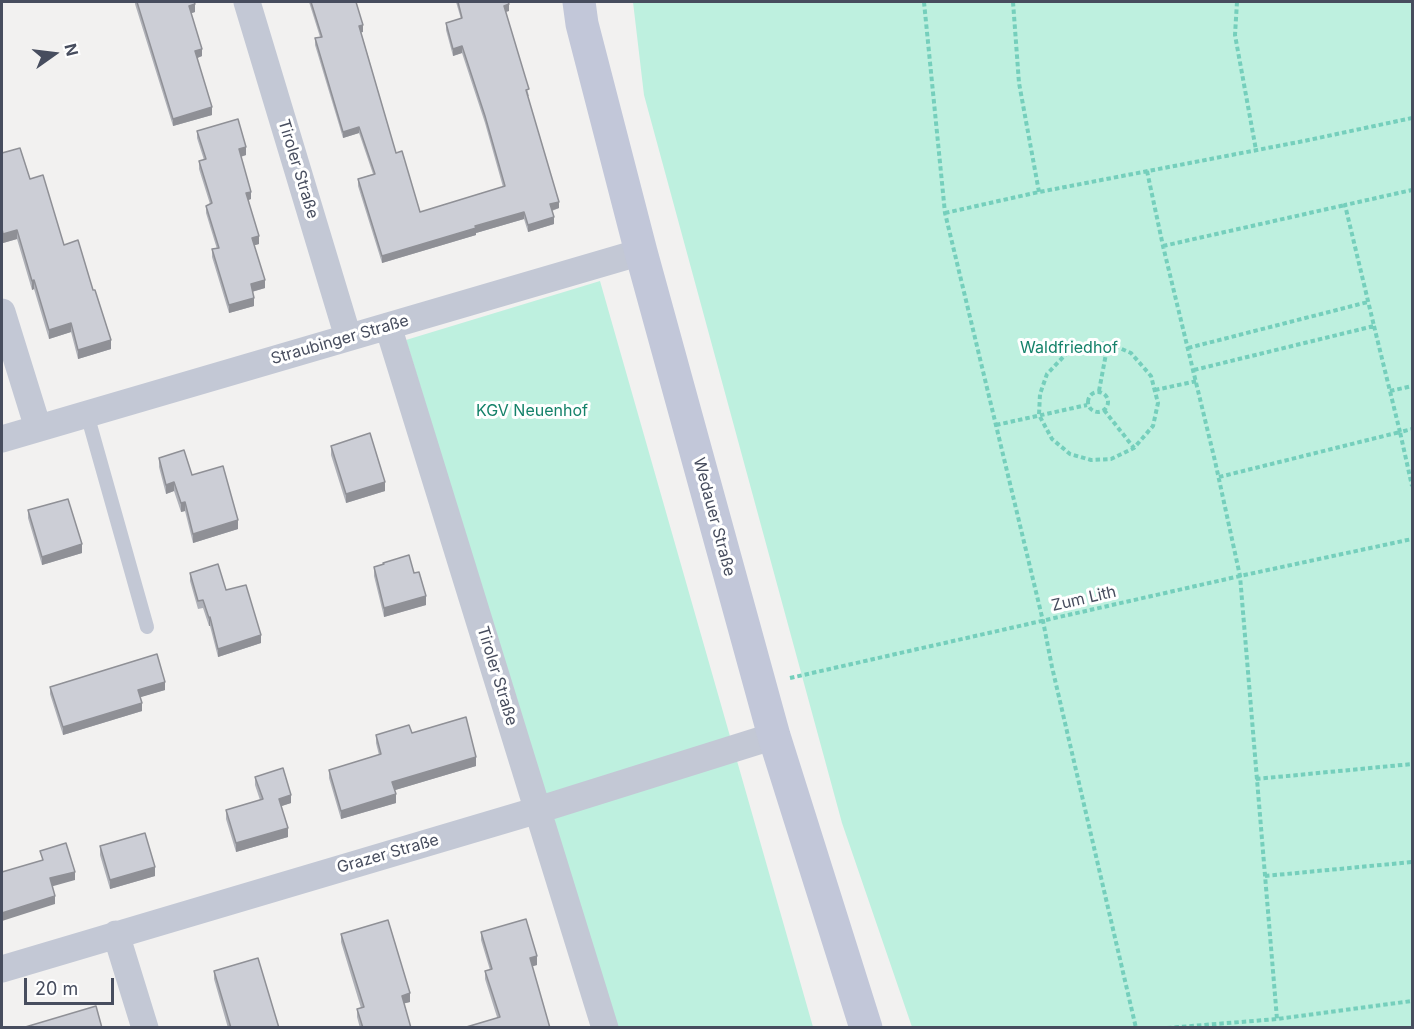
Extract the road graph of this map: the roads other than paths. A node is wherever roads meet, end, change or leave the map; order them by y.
1 (247, 2) edge
2 (579, 2) edge
3 (641, 252) junction
4 (2, 312) edge
5 (388, 326) junction
6 (348, 337) junction
7 (87, 414) junction
8 (38, 428) junction
9 (2, 439) edge
10 (147, 627) dead end
11 (774, 736) junction
12 (538, 810) junction
13 (116, 934) junction
14 (2, 969) edge
15 (145, 1028) edge
16 (605, 1028) edge
17 (866, 1028) edge

1 - 6 street, Tiroler Straße
2 - 3 street, Wedauer Straße
3 - 5 street, Straubinger Straße
3 - 11 street, Wedauer Straße
4 - 8 street
5 - 6 street, Straubinger Straße
5 - 12 street, Tiroler Straße
6 - 7 street, Straubinger Straße
7 - 8 street, Straubinger Straße
7 - 10 lane
8 - 9 street, Straubinger Straße
11 - 12 street, Grazer Straße
11 - 17 street, Wedauer Straße
12 - 13 street, Grazer Straße
12 - 16 street, Tiroler Straße
13 - 14 street, Grazer Straße
13 - 15 street

